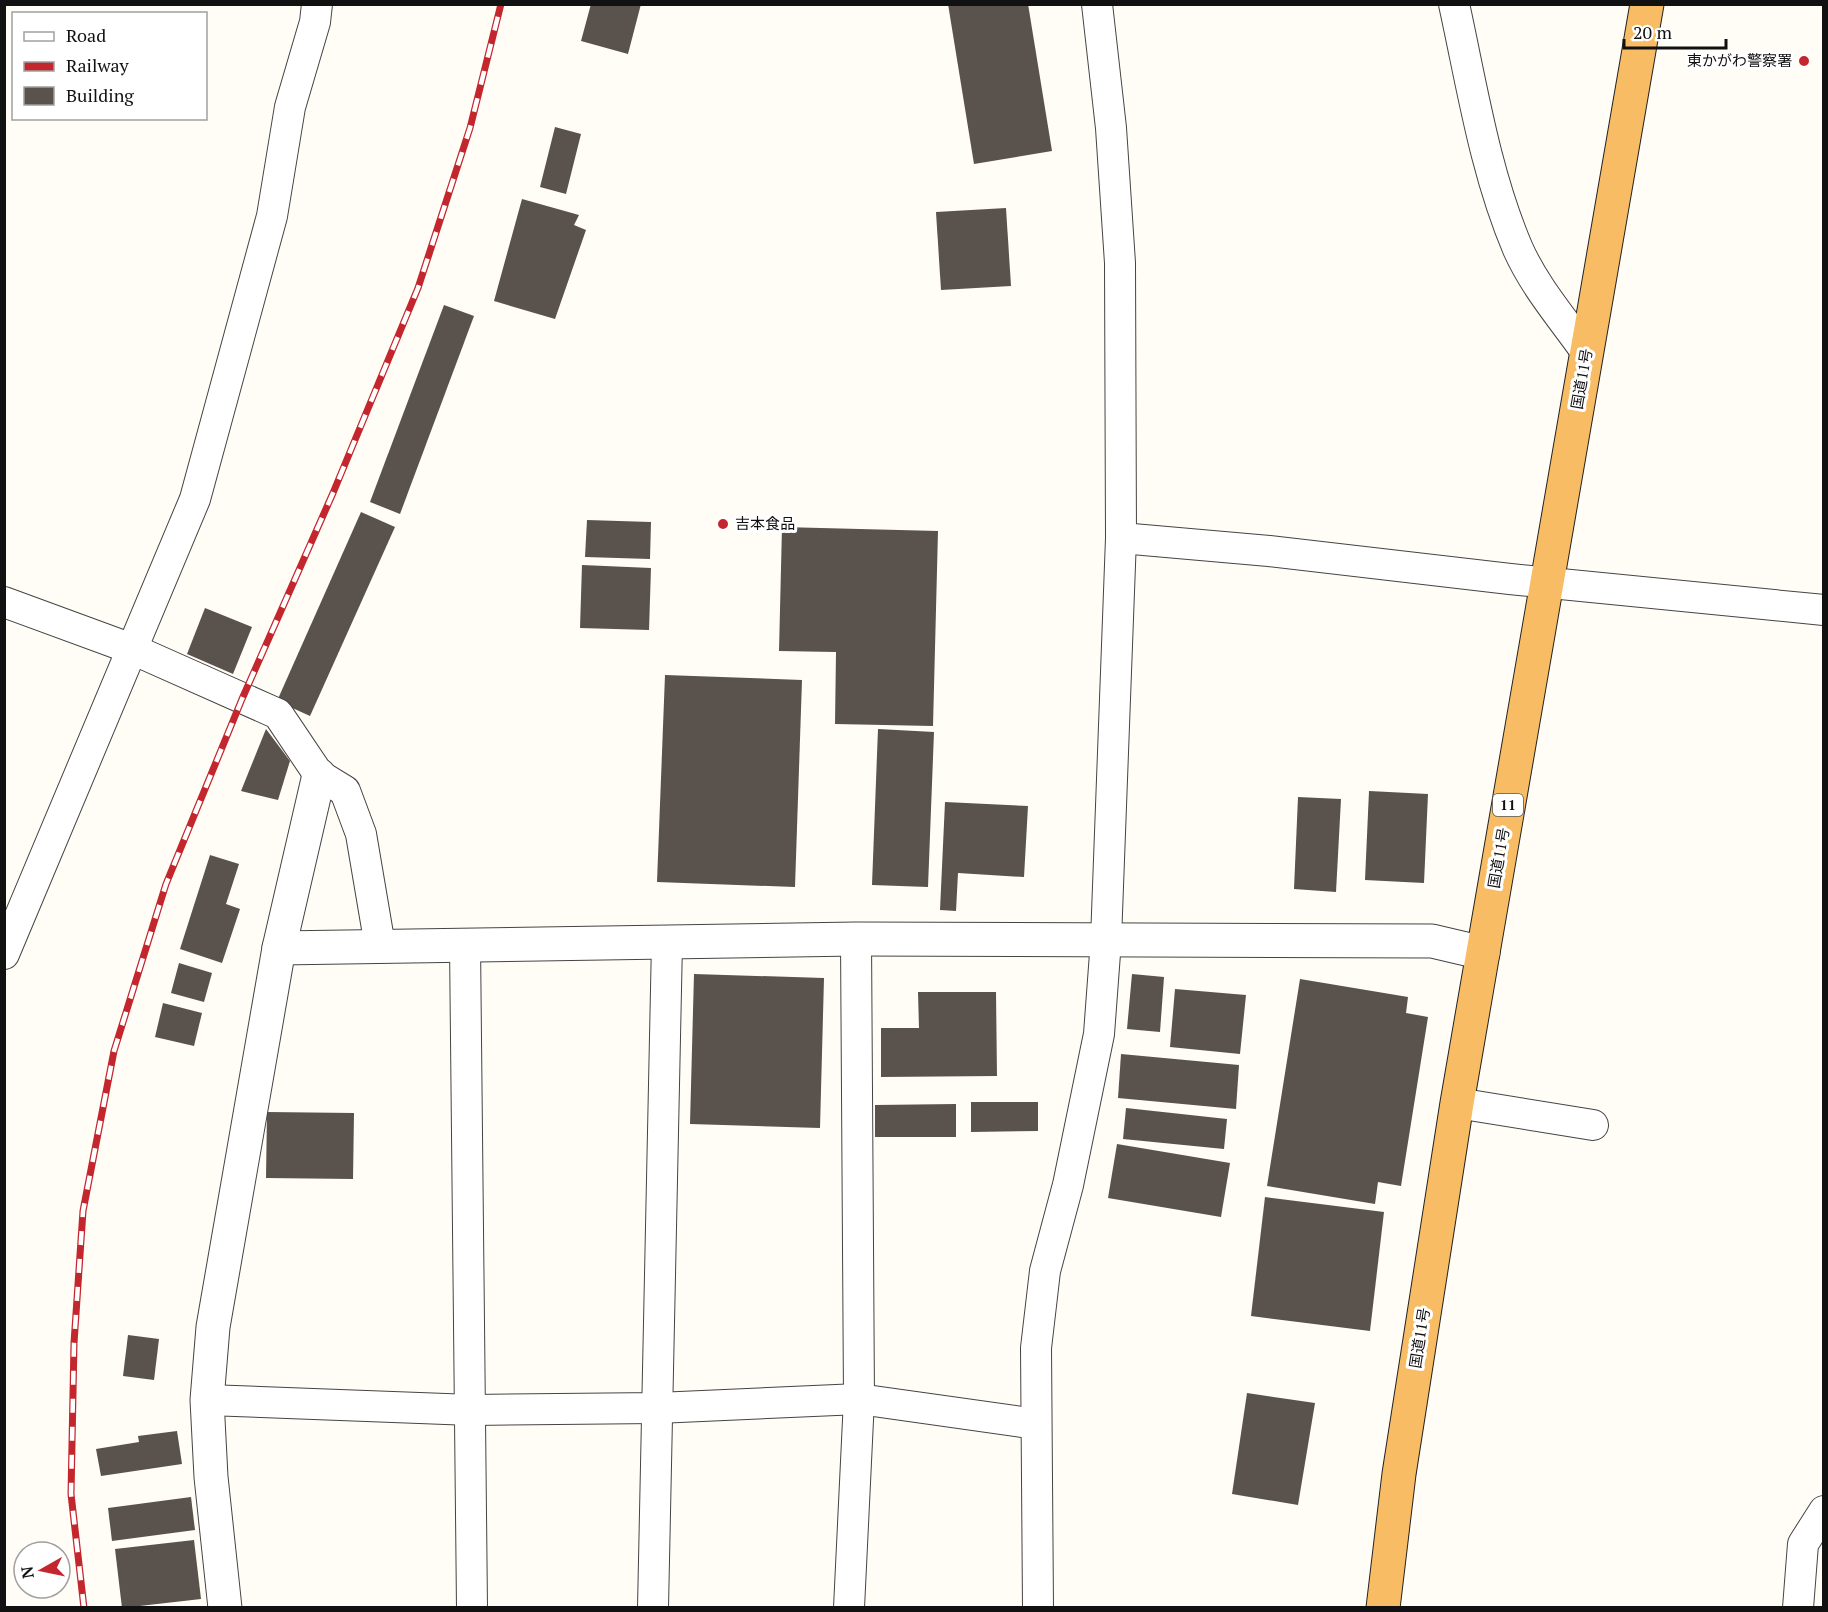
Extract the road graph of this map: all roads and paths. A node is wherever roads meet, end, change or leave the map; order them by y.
1 (317, 4) edge
2 (1098, 4) edge
3 (1454, 4) edge
4 (1647, 4) edge
5 (1587, 353) junction
6 (1121, 538) junction
7 (1546, 582) junction
8 (4, 602) edge
9 (1824, 610) edge
10 (132, 649) junction
11 (319, 775) junction
12 (856, 939) junction
13 (1106, 940) junction
14 (667, 942) junction
15 (465, 944) junction
16 (380, 946) junction
17 (279, 948) junction
18 (1483, 953) junction
19 (4, 954) edge
20 (1457, 1102) junction
21 (1593, 1125) dead end
22 (859, 1399) junction
23 (207, 1400) junction
24 (657, 1408) junction
25 (472, 1410) junction
26 (1036, 1424) junction
27 (1824, 1511) edge
28 (225, 1608) edge
29 (472, 1608) edge
30 (653, 1608) edge
31 (849, 1608) edge
32 (1038, 1608) edge
33 (1383, 1608) edge
34 (1798, 1608) edge

1 - 10 street
2 - 6 street
3 - 5 street
4 - 5 highway, 国道11号 / 11
5 - 7 highway, 国道11号 / 11
6 - 7 street
6 - 13 street
7 - 9 street
7 - 18 highway, 国道11号 / 11
8 - 10 street
10 - 11 street
10 - 19 street
11 - 16 street
11 - 17 street
12 - 13 street
12 - 14 street
12 - 22 street
13 - 18 street
13 - 26 street
14 - 15 street
14 - 24 street
15 - 16 street
15 - 25 street
16 - 17 street
17 - 23 street
18 - 20 highway, 国道11号 / 11
20 - 21 street
20 - 33 highway, 国道11号 / 11
22 - 24 street
22 - 26 street
22 - 31 street
23 - 25 street
23 - 28 street
24 - 25 street
24 - 30 street
25 - 29 street
26 - 32 street
27 - 34 street

